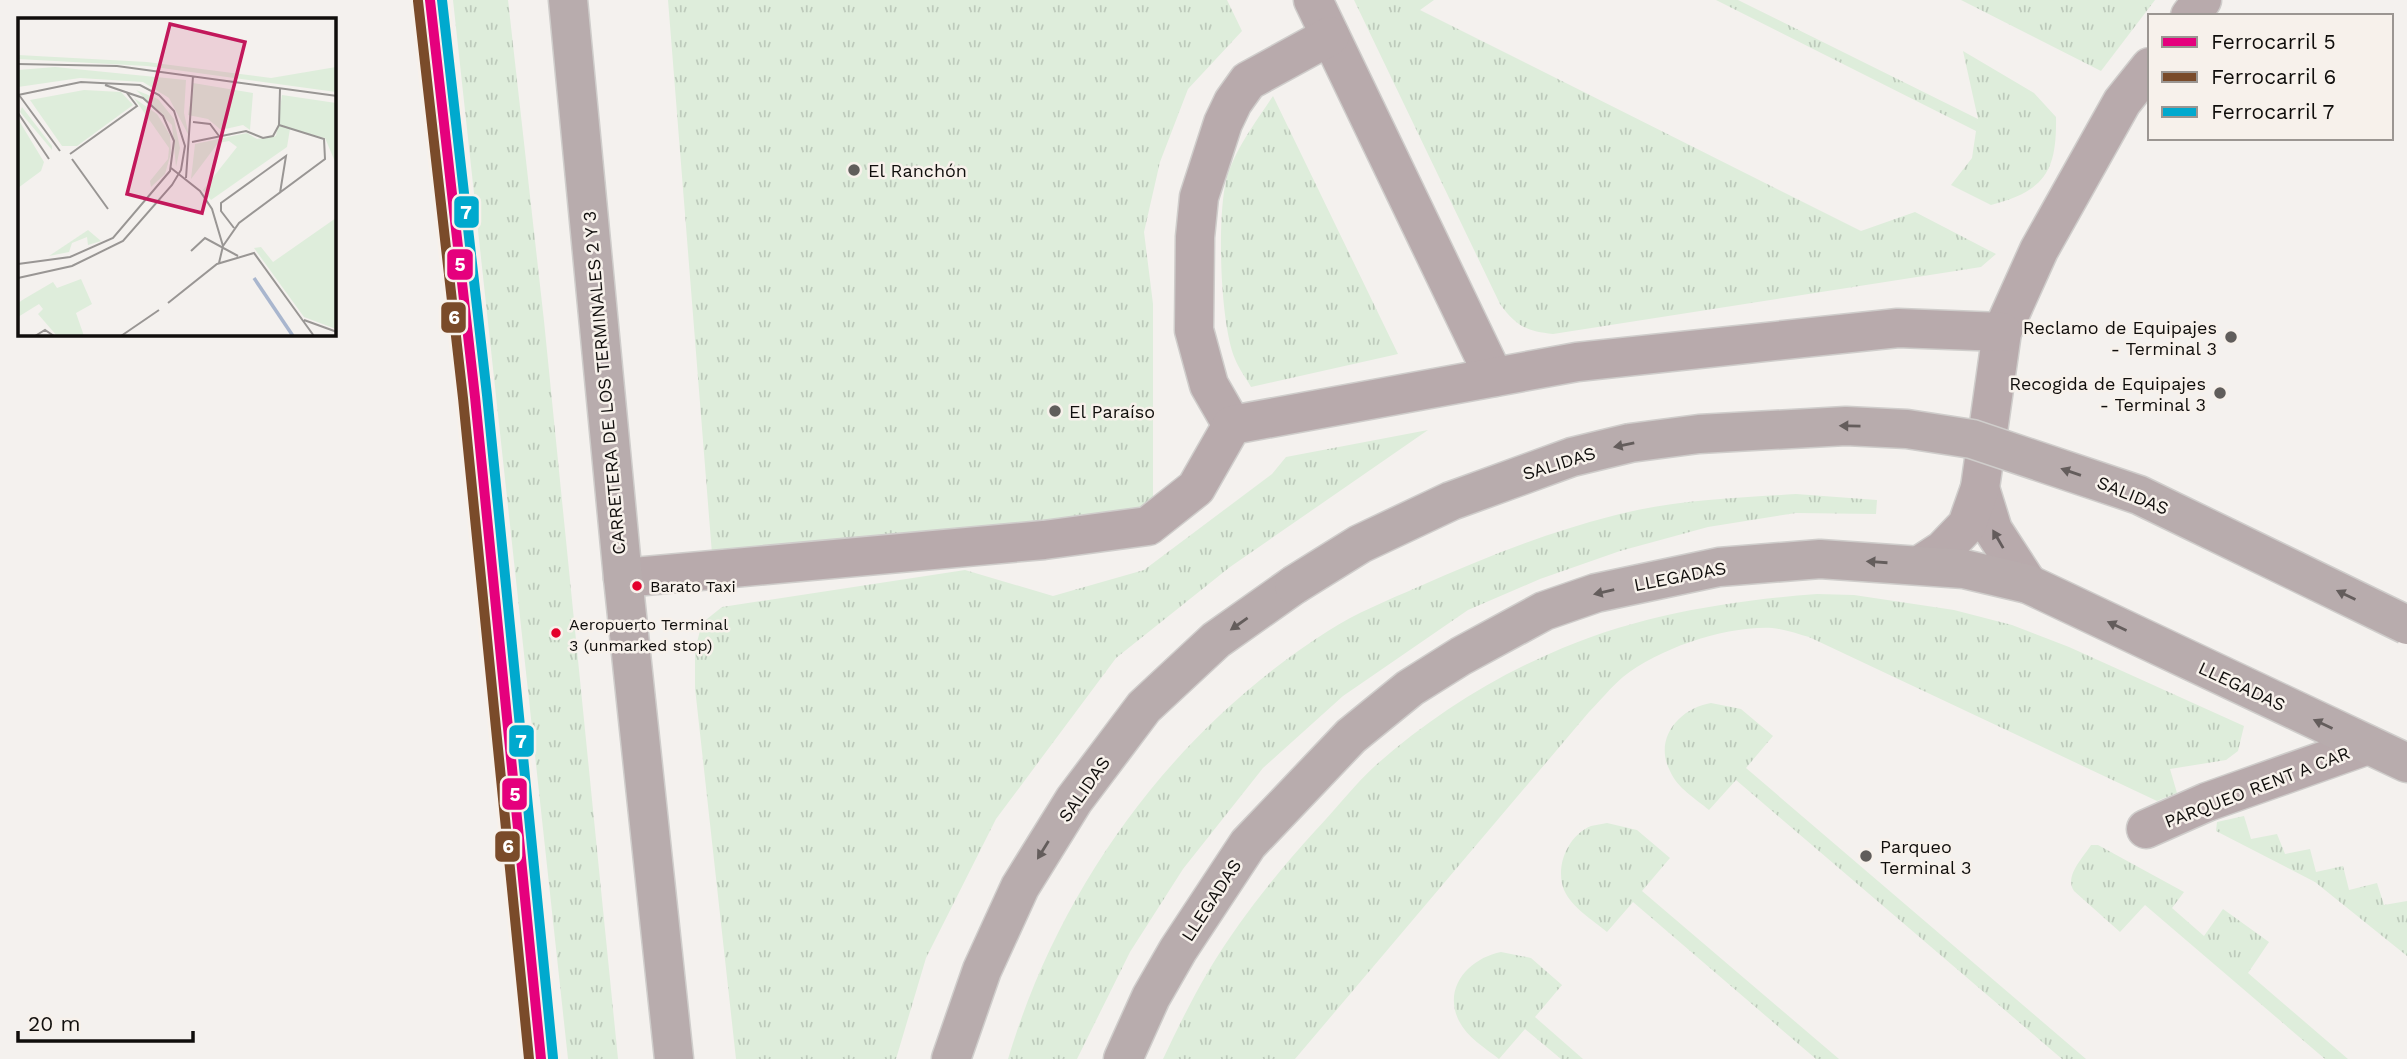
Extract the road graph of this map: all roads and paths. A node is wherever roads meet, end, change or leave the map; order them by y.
1 (568, 0) edge
2 (1313, 0) edge
3 (1329, 36) junction
4 (2148, 70) edge
5 (2002, 332) junction
6 (1494, 377) junction
7 (1232, 425) junction
8 (1980, 488) junction
9 (1920, 565) junction
10 (623, 578) junction
11 (2028, 584) junction
12 (2407, 625) edge
13 (2368, 745) junction
14 (2407, 763) edge
15 (2146, 829) dead end
16 (674, 1059) edge
17 (951, 1059) edge
18 (1123, 1059) edge

1 - 10 main road, CARRETERA DE LOS TERMINALES 2 Y 3
2 - 3 lane
3 - 6 lane
3 - 7 lane
4 - 5 lane
5 - 6 lane
5 - 8 lane
6 - 7 lane
7 - 10 lane
8 - 9 lane
11 -> 8 lane
9 - 11 main road, LLEGADAS
9 -> 18 main road, LLEGADAS
10 - 16 main road, CARRETERA DE LOS TERMINALES 2 Y 3
13 -> 11 main road, LLEGADAS
12 -> 17 main road, SALIDAS, bridge
13 - 14 main road, LLEGADAS
13 - 15 lane, PARQUEO RENT A CAR

